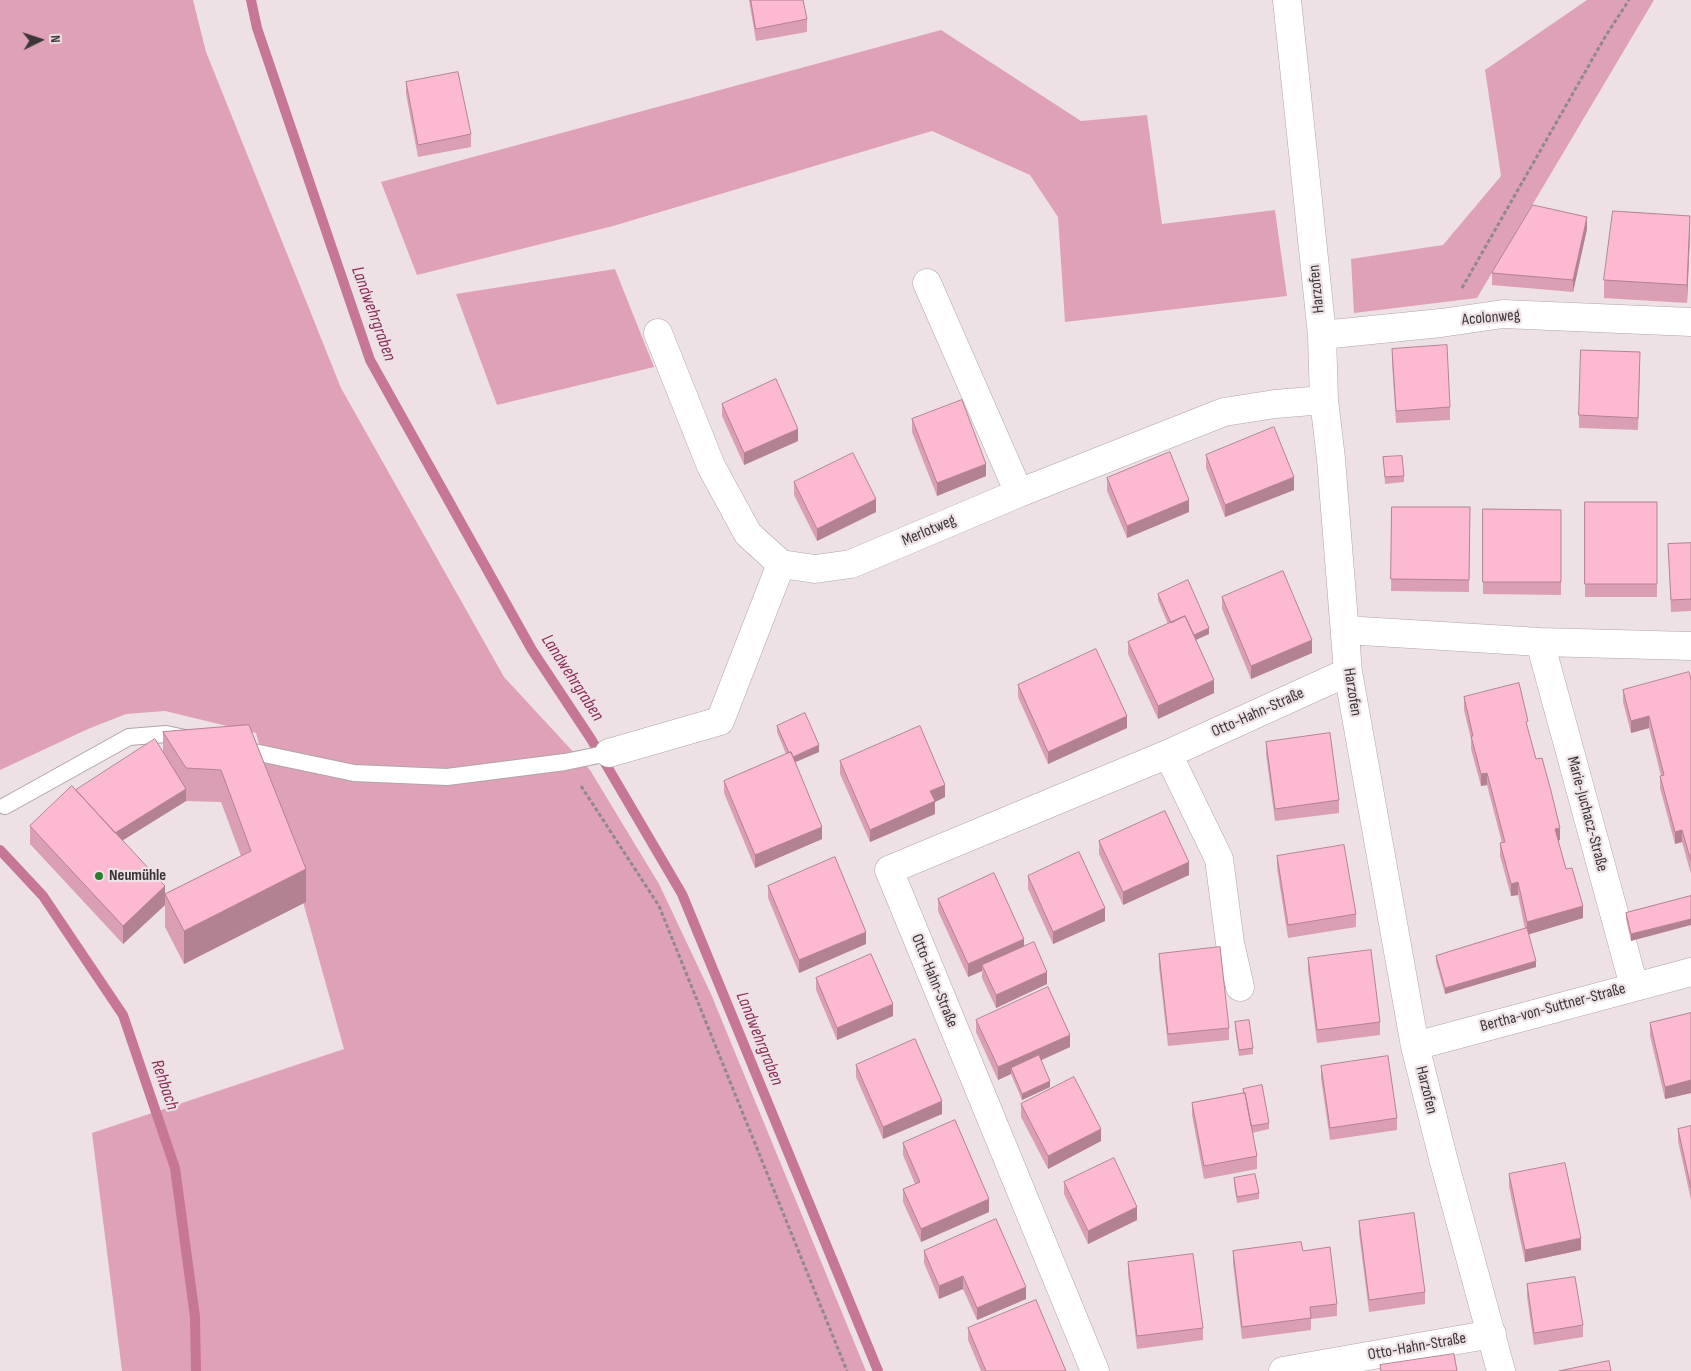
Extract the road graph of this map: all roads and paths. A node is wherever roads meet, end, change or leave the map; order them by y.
1 (1287, 0) edge
2 (1629, 0) edge
3 (927, 283) dead end
4 (1691, 322) edge
5 (1442, 323) junction
6 (658, 333) dead end
7 (1322, 335) junction
8 (1324, 400) junction
9 (1019, 493) junction
10 (782, 564) junction
11 (1345, 630) junction
12 (1540, 642) junction
13 (1691, 646) edge
14 (1348, 672) junction
15 (204, 742) edge
16 (223, 746) edge
17 (1168, 754) junction
18 (599, 755) joint
19 (565, 762) junction
20 (5, 806) dead end
21 (1691, 972) edge
22 (1634, 986) junction
23 (1240, 987) dead end
24 (1415, 1046) junction
25 (1492, 1334) junction
26 (847, 1371) edge
27 (1095, 1371) edge
28 (1283, 1371) edge
29 (1501, 1371) edge

1 - 7 street, Harzofen
2 - 5 path
3 - 9 street
4 - 5 street, Acolonweg
5 - 7 street, Acolonweg
6 - 10 street
7 - 8 street, Harzofen
8 - 9 street, Merlotweg
8 - 11 street, Harzofen
9 - 10 street, Merlotweg
10 - 18 street
11 - 12 street
11 - 14 street, Harzofen
12 - 13 street
12 - 22 street, Marie-Juchacz-Straße
14 - 17 street, Otto-Hahn-Straße
14 - 24 street, Harzofen
15 - 20 lane
16 - 19 lane
17 - 23 street
17 - 27 street, Otto-Hahn-Straße
18 - 19 lane
19 - 26 path
21 - 22 street, Bertha-von-Suttner-Straße
22 - 24 street, Bertha-von-Suttner-Straße
24 - 25 street, Harzofen
25 - 28 street, Otto-Hahn-Straße
25 - 29 street, Harzofen

